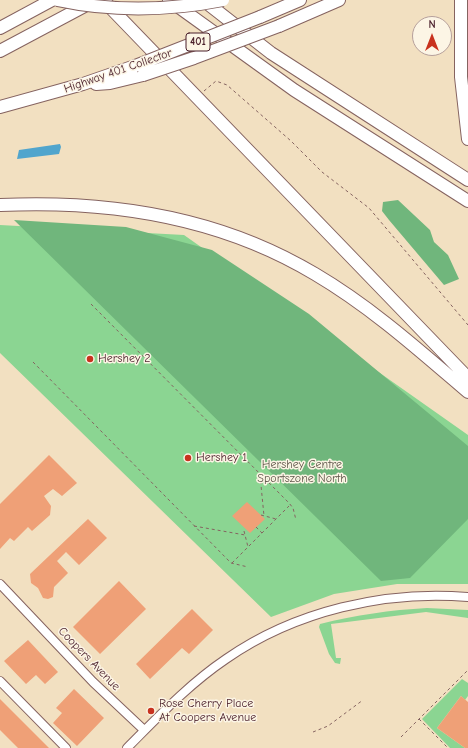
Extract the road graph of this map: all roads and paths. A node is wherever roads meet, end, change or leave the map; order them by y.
1 (52, 0) edge
2 (57, 0) edge
3 (96, 0) edge
4 (103, 0) edge
5 (169, 0) edge
6 (203, 0) edge
7 (223, 0) edge
8 (300, 0) edge
9 (339, 0) edge
10 (460, 0) edge
11 (0, 28) edge
12 (0, 51) edge
13 (139, 70) junction
14 (195, 95) junction
15 (0, 107) edge
16 (468, 139) edge
17 (468, 180) edge
18 (468, 201) edge
19 (0, 205) edge
20 (92, 304) dead end
21 (468, 325) edge
22 (33, 362) dead end
23 (468, 378) edge
24 (468, 392) edge
25 (260, 474) junction
26 (290, 505) junction
27 (261, 515) dead end
28 (264, 516) junction
29 (277, 519) junction
30 (296, 520) dead end
31 (194, 525) junction
32 (256, 527) dead end
33 (244, 531) dead end
34 (262, 533) junction
35 (245, 535) junction
36 (248, 548) junction
37 (232, 564) junction
38 (248, 567) dead end
39 (0, 584) edge
40 (468, 597) edge
41 (468, 670) edge
42 (0, 681) edge
43 (363, 700) dead end
44 (419, 719) junction
45 (144, 730) junction
46 (313, 732) dead end
47 (401, 737) dead end
48 (66, 748) edge
49 (127, 748) edge
50 (448, 748) edge

1 - 11 highway
2 - 7 highway, bridge
3 - 12 highway, bridge
4 - 14 highway
5 - 18 highway
6 - 17 highway
8 - 13 highway, Highway 401 Collector / 401, bridge
9 - 13 highway, bridge
10 - 16 highway
13 - 15 highway, Highway 401 Collector / 401
14 - 21 path
14 - 23 highway
19 - 24 highway
20 - 25 path
22 - 31 path
25 - 26 path
25 - 28 path
26 - 29 path
26 - 30 path
27 - 28 path
28 - 29 path
29 - 34 path
31 - 35 path
31 - 37 path
32 - 34 path
33 - 35 path
34 - 36 path
35 - 36 path
36 - 37 path
37 - 38 path
39 - 45 street, Coopers Avenue
40 - 45 street
41 - 44 path
42 - 48 street
43 - 46 path
44 - 47 path
44 - 50 path
45 - 49 street

